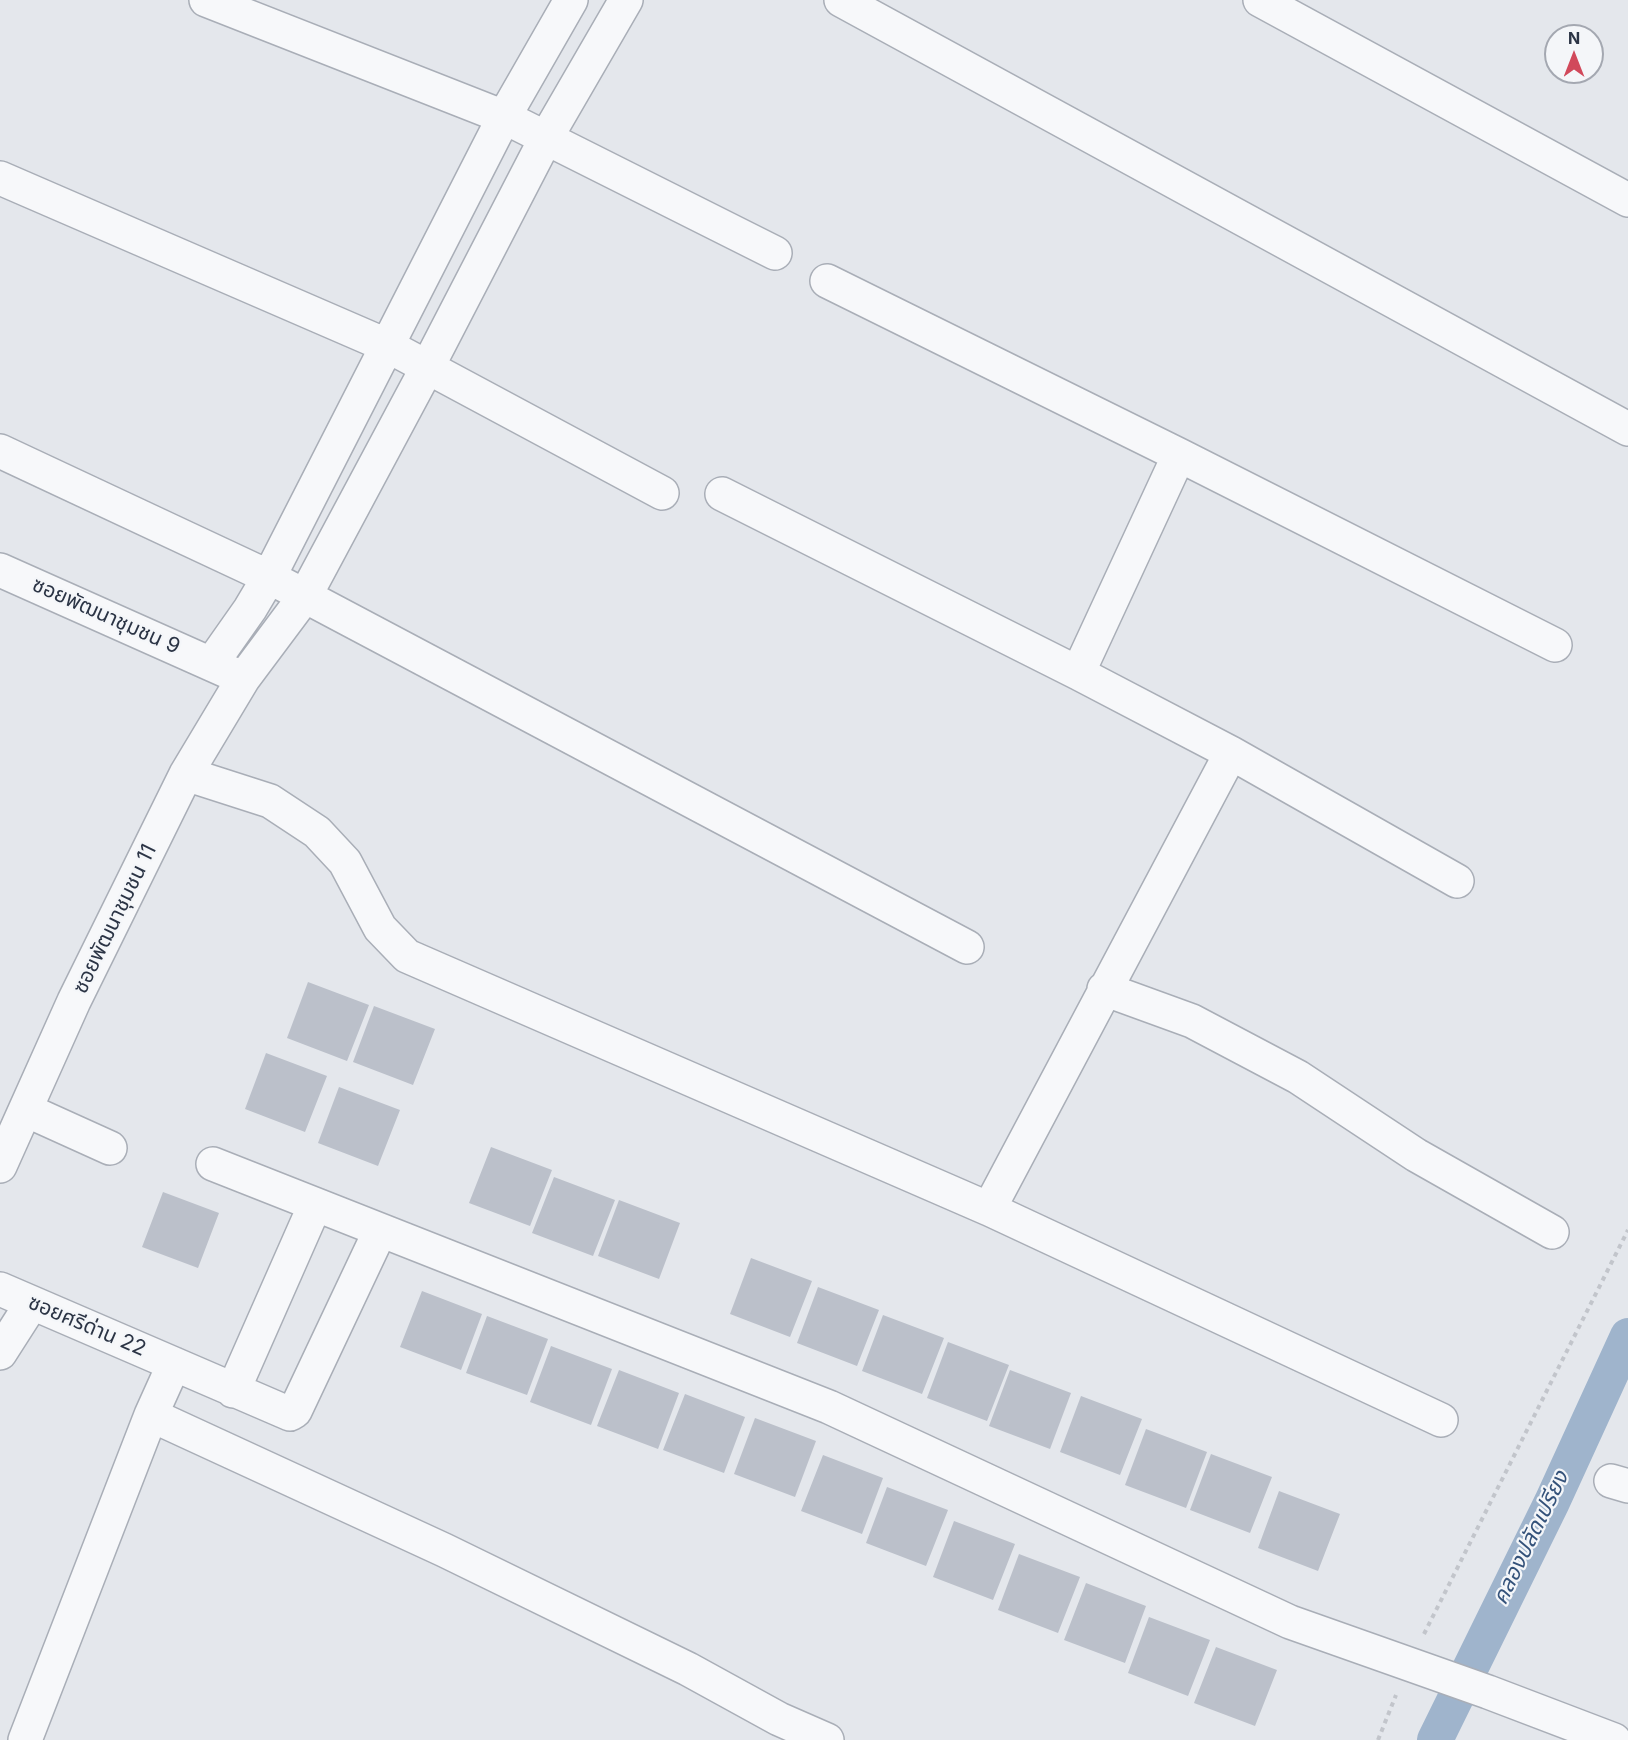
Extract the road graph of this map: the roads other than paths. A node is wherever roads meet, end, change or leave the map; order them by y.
1 (206, 0) edge
2 (571, 0) edge
3 (626, 0) edge
4 (841, 0) edge
5 (1260, 0) edge
6 (504, 117) junction
7 (546, 138) junction
8 (0, 178) edge
9 (1628, 200) edge
10 (775, 252) dead end
11 (828, 280) dead end
12 (388, 346) junction
13 (427, 368) junction
14 (1628, 429) edge
15 (0, 451) edge
16 (1179, 455) junction
17 (662, 493) dead end
18 (722, 494) dead end
19 (0, 570) edge
20 (268, 577) junction
21 (305, 596) junction
22 (1555, 645) dead end
23 (212, 663) junction
24 (1078, 673) junction
25 (243, 679) junction
26 (1231, 753) junction
27 (186, 774) junction
28 (1457, 881) dead end
29 (967, 947) dead end
30 (1104, 989) junction
31 (26, 1110) junction
32 (110, 1148) dead end
33 (213, 1164) dead end
34 (0, 1166) edge
35 (315, 1205) junction
36 (989, 1209) junction
37 (380, 1231) junction
38 (1552, 1232) dead end
39 (0, 1289) edge
40 (32, 1303) junction
41 (0, 1353) edge
42 (174, 1364) junction
43 (233, 1390) junction
44 (151, 1415) junction
45 (1441, 1420) dead end
46 (25, 1740) edge
47 (827, 1740) edge
48 (1614, 1740) edge

1 - 6 street
2 - 6 street
3 - 7 street, ซอยพัฒนาชุมชน 11
4 - 14 street
5 - 9 street
6 - 7 street
6 - 12 street
7 - 10 street
7 - 13 street, ซอยพัฒนาชุมชน 11
8 - 12 street
11 - 16 street
12 - 13 street
12 - 20 street
13 - 17 street
13 - 21 street, ซอยพัฒนาชุมชน 11
15 - 20 street
16 - 22 street
16 - 24 street
18 - 24 street
19 - 23 street, ซอยพัฒนาชุมชน 9
20 - 21 street
20 - 23 street
21 - 25 street, ซอยพัฒนาชุมชน 11
21 - 29 street
23 - 25 street, ซอยพัฒนาชุมชน 9
24 - 26 street
25 - 27 street, ซอยพัฒนาชุมชน 11
26 - 28 street
26 - 30 street
27 - 31 street, ซอยพัฒนาชุมชน 11
27 - 36 street
30 - 36 street
30 - 38 street
31 - 32 street
31 - 34 street, ซอยพัฒนาชุมชน 11
33 - 35 street
35 - 37 street
35 - 43 street
36 - 45 street
37 - 43 street, ซอยศรีด่าน 22
37 - 48 street
39 - 40 street, ซอยศรีด่าน 22
40 - 41 street
40 - 42 street, ซอยศรีด่าน 22
42 - 43 street, ซอยศรีด่าน 22
42 - 44 street
44 - 46 street
44 - 47 street

